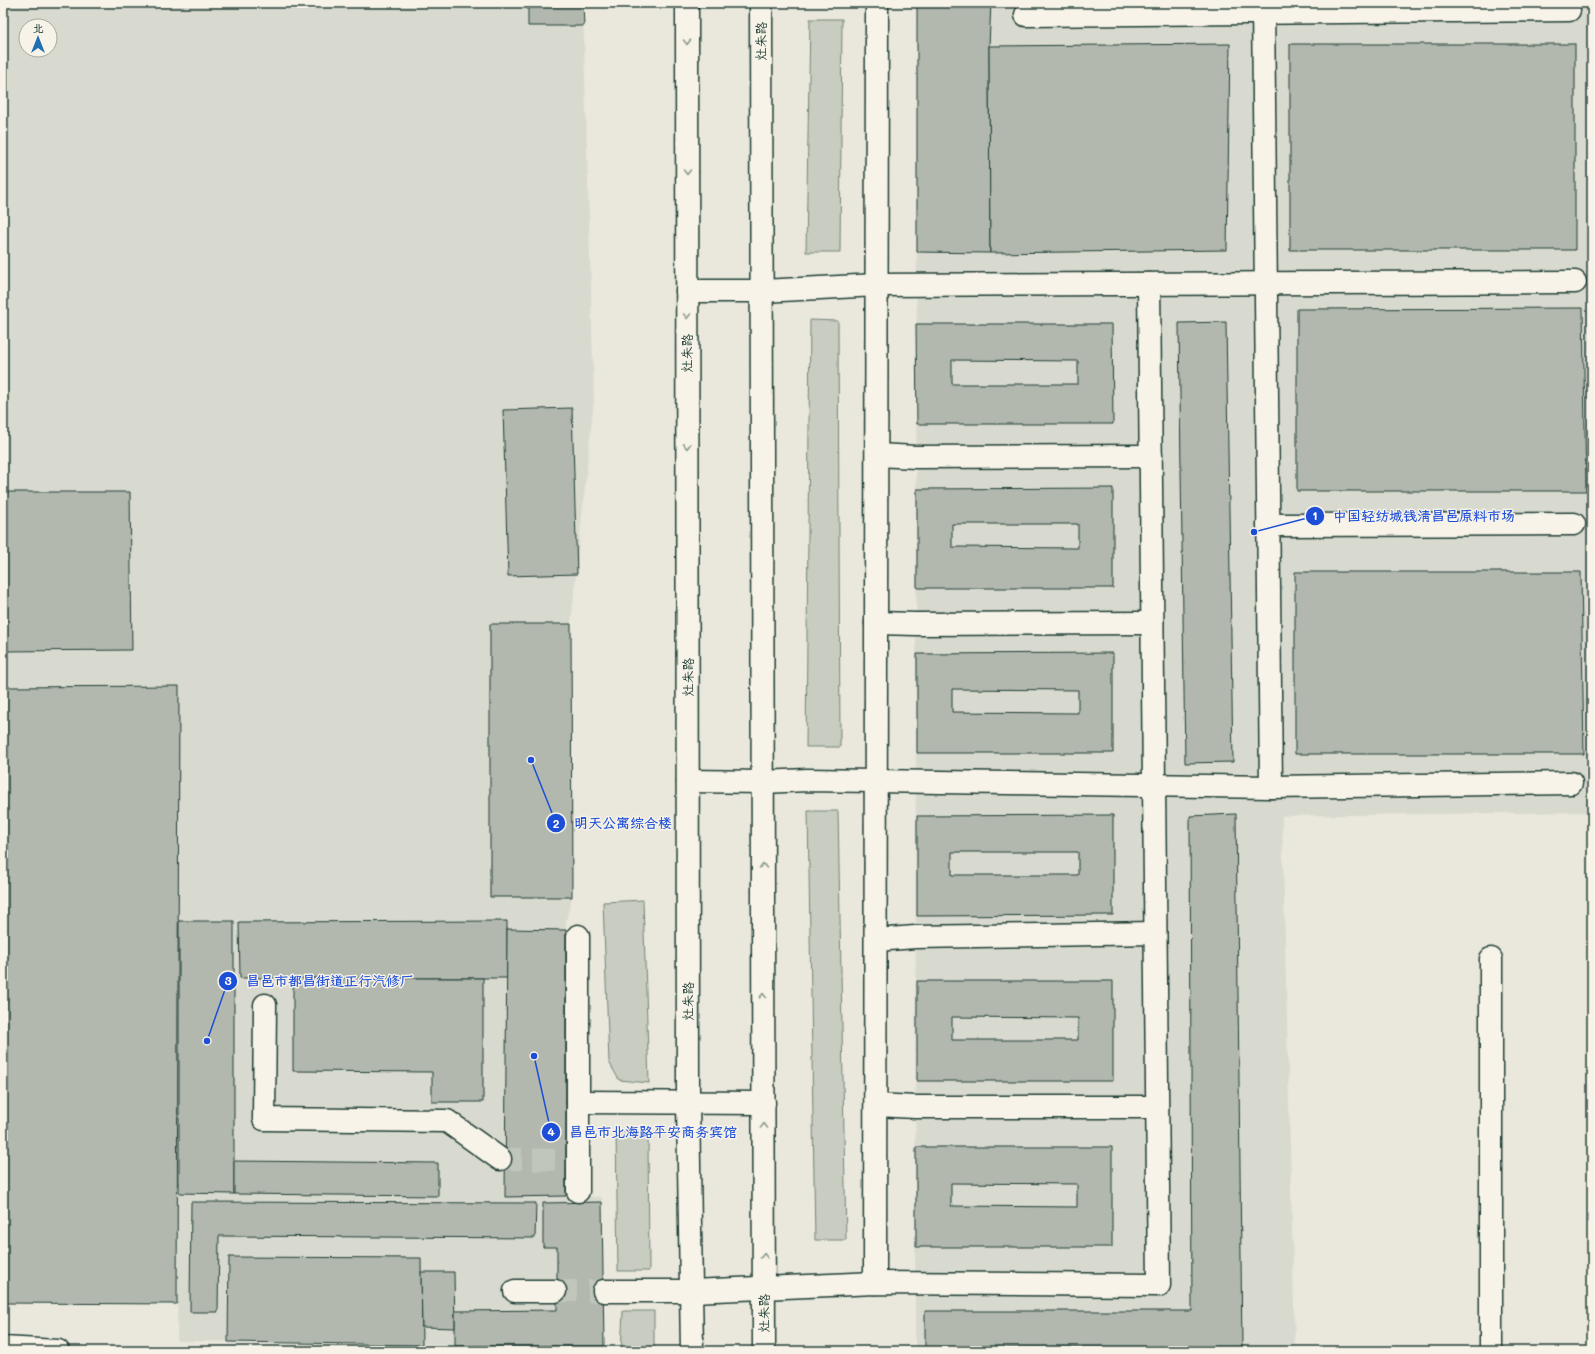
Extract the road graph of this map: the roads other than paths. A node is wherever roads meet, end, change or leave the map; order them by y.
1 (687, 3) edge
2 (761, 3) edge
3 (877, 3) edge
4 (1263, 8) edge
5 (1569, 10) dead end
6 (1026, 15) dead end
7 (1575, 282) dead end
8 (1266, 283) junction
9 (1149, 284) junction
10 (876, 285) junction
11 (687, 291) junction
12 (762, 291) junction
13 (876, 455) junction
14 (1151, 456) junction
15 (1574, 524) dead end
16 (1268, 525) junction
17 (876, 623) junction
18 (1152, 623) junction
19 (688, 781) junction
20 (876, 781) junction
21 (763, 782) junction
22 (1571, 783) dead end
23 (1271, 787) junction
24 (1155, 933) junction
25 (578, 936) dead end
26 (876, 940) junction
27 (1491, 959) dead end
28 (265, 1004) dead end
29 (578, 1102) junction
30 (688, 1103) junction
31 (764, 1103) junction
32 (876, 1105) junction
33 (1157, 1107) junction
34 (500, 1159) tunnel mouth
35 (578, 1191) dead end
36 (875, 1283) junction
37 (764, 1289) junction
38 (515, 1291) dead end
39 (555, 1291) tunnel mouth
40 (604, 1291) tunnel mouth
41 (692, 1291) junction
42 (3, 1348) edge
43 (58, 1351) edge
44 (692, 1351) edge
45 (764, 1351) edge
46 (1491, 1351) edge

1 -> 11 main road, 灶朱路
2 - 12 main road, 灶朱路
3 - 10 main road
4 - 5 main road
4 - 6 main road
4 - 8 main road
7 - 8 main road
8 - 9 main road
8 - 16 main road
9 - 10 main road
9 - 14 main road
10 - 12 main road
10 - 13 main road
11 - 12 main road
11 -> 19 main road, 灶朱路
12 - 21 main road, 灶朱路
13 - 14 main road
13 - 17 main road
14 - 18 main road
15 - 16 main road
16 - 23 main road
17 - 18 main road
17 - 20 main road
18 - 24 main road
19 - 21 main road
19 - 30 main road, 灶朱路
20 - 21 main road
20 - 23 main road
20 - 26 main road
31 -> 21 main road, 灶朱路
22 - 23 main road
24 - 26 main road
24 - 33 main road
25 - 29 main road
26 - 32 main road
27 - 46 main road
28 - 34 main road
29 - 30 main road
29 - 35 main road
30 - 31 main road
30 - 41 main road, 灶朱路
37 -> 31 main road, 灶朱路
32 - 33 main road
32 - 36 main road
33 - 36 main road
36 - 37 main road
37 - 41 main road
37 - 45 main road, 灶朱路
38 - 39 main road
40 - 41 main road
41 - 44 main road, 灶朱路
42 - 43 main road

